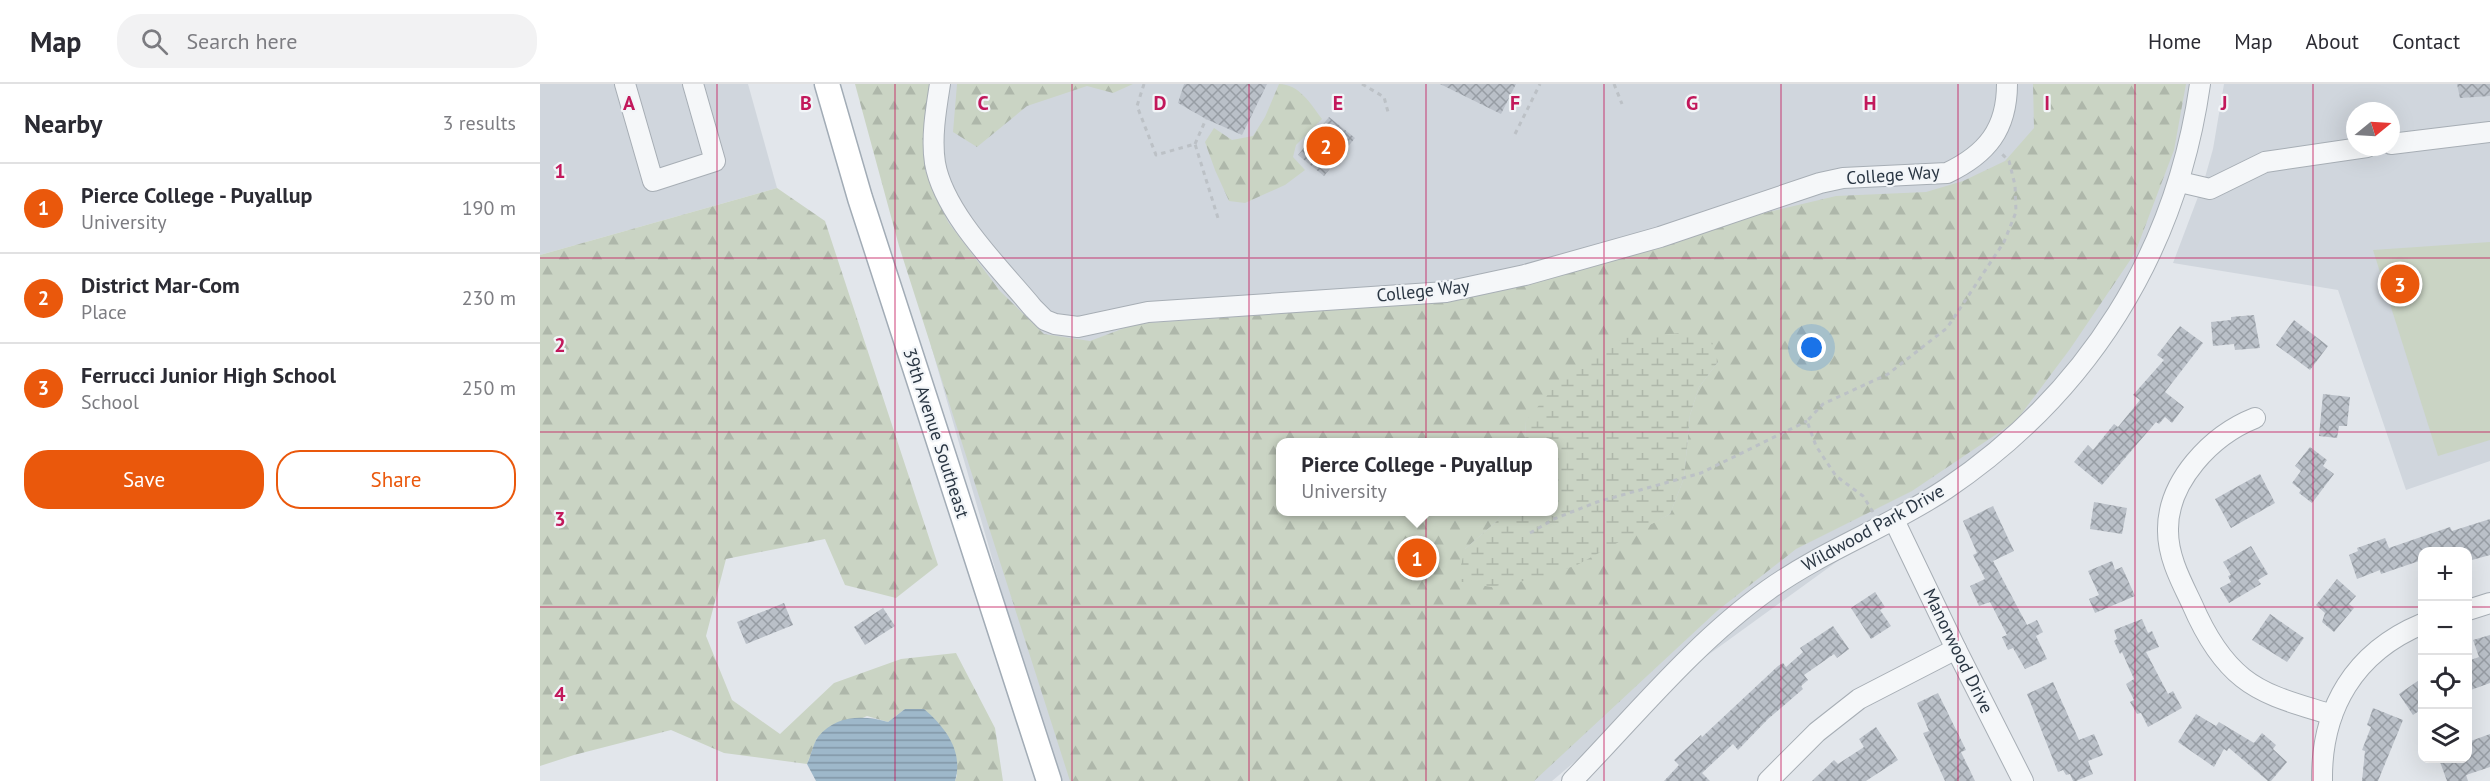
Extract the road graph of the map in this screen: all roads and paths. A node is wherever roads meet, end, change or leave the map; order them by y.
1 (625, 84) edge
2 (693, 84) edge
3 (827, 84) edge
4 (940, 84) edge
5 (1144, 84) edge
6 (1362, 84) edge
7 (1540, 84) edge
8 (1614, 84) edge
9 (2007, 84) edge
10 (2200, 84) edge
11 (1622, 104) dead end
12 (1388, 112) dead end
13 (1206, 119) dead end
14 (2490, 132) edge
15 (1515, 134) dead end
16 (1990, 141) junction
17 (2400, 143) edge
18 (1195, 144) junction
19 (2346, 150) edge
20 (2180, 182) junction
21 (1218, 219) dead end
22 (2255, 418) dead end
23 (1807, 420) junction
24 (1888, 523) junction
25 (1530, 532) dead end
26 (2490, 603) edge
27 (2472, 609) edge
28 (2418, 626) edge
29 (1956, 649) junction
30 (2332, 715) junction
31 (1049, 781) edge
32 (1572, 781) edge
33 (1768, 781) edge
34 (2023, 781) edge
35 (2322, 781) edge

1 - 2 street
3 - 31 main road, 39th Avenue Southeast
4 - 16 street, College Way
5 - 18 path
6 - 12 path
7 - 15 path
8 - 11 path
9 - 16 street, College Way
10 - 20 street, Wildwood Park Drive
13 - 18 path
14 - 17 street
16 - 23 path
18 - 21 path
19 - 20 street
20 - 24 street, Wildwood Park Drive
22 - 30 street
23 - 24 path
23 - 25 path
24 - 29 street, Manorwood Drive
24 - 32 street, Wildwood Park Drive
26 - 27 street
28 - 30 street
29 - 33 street
29 - 34 street, Manorwood Drive
30 - 35 street

